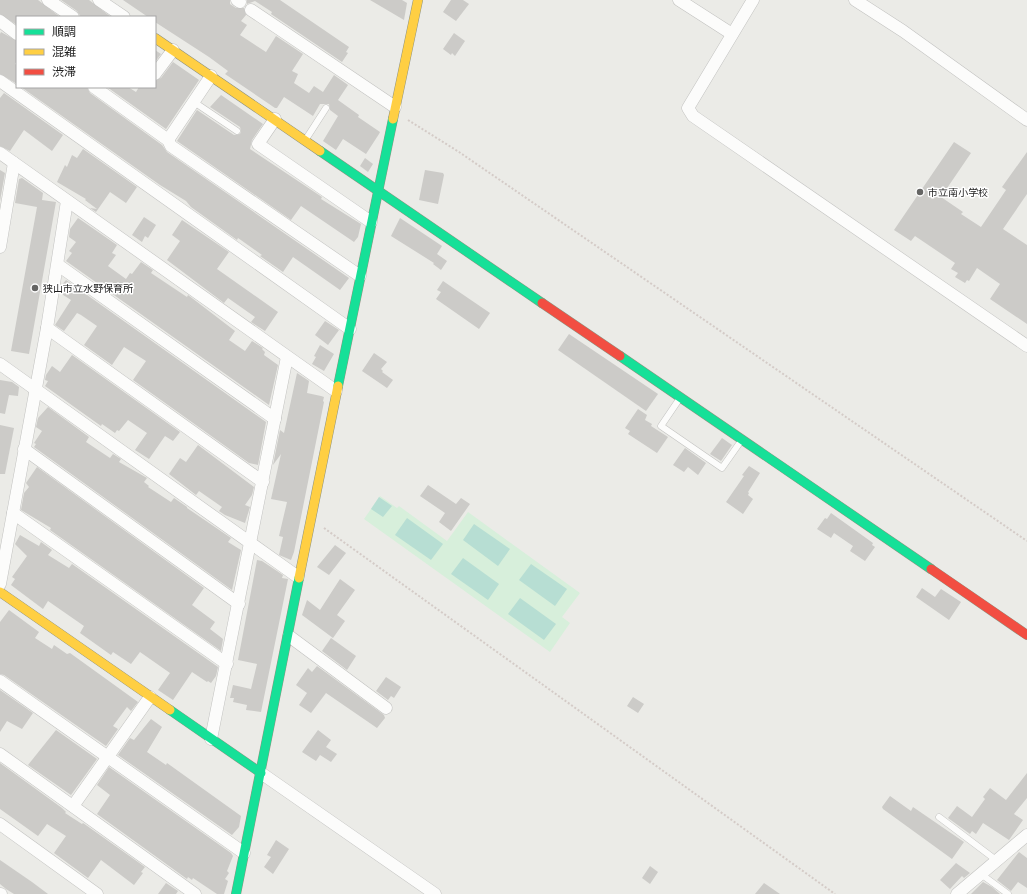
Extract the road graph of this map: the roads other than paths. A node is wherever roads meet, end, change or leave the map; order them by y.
1 (48, 0) edge
2 (99, 0) edge
3 (418, 0) edge
4 (679, 0) edge
5 (753, 0) edge
6 (855, 0) edge
7 (251, 10) dead end
8 (72, 16) edge
9 (123, 16) edge
10 (0, 21) edge
11 (16, 33) edge
12 (732, 34) junction
13 (156, 39) edge
14 (173, 50) junction
15 (156, 73) edge
16 (211, 76) junction
17 (0, 81) edge
18 (95, 88) edge
19 (194, 102) junction
20 (326, 108) dead end
21 (395, 109) junction
22 (275, 119) junction
23 (1027, 120) edge
24 (237, 131) dead end
25 (305, 139) junction
26 (168, 140) junction
27 (0, 153) edge
28 (14, 163) junction
29 (378, 192) junction
30 (67, 201) junction
31 (371, 222) junction
32 (2, 223) edge
33 (0, 247) edge
34 (58, 265) junction
35 (360, 276) junction
36 (47, 328) junction
37 (350, 329) junction
38 (1027, 346) edge
39 (287, 357) junction
40 (0, 364) edge
41 (35, 388) junction
42 (336, 391) junction
43 (680, 397) junction
44 (275, 419) junction
45 (742, 439) junction
46 (24, 449) junction
47 (263, 482) junction
48 (13, 513) junction
49 (251, 543) junction
50 (298, 577) junction
51 (0, 584) edge
52 (0, 592) edge
53 (239, 604) junction
54 (1027, 635) edge
55 (289, 636) junction
56 (227, 664) junction
57 (0, 681) edge
58 (150, 697) junction
59 (386, 708) dead end
60 (211, 739) junction
61 (0, 754) edge
62 (108, 757) junction
63 (261, 773) junction
64 (73, 806) junction
65 (939, 817) dead end
66 (0, 824) edge
67 (1027, 835) edge
68 (244, 854) junction
69 (996, 860) junction
70 (981, 874) junction
71 (97, 894) edge
72 (195, 894) edge
73 (236, 894) edge
74 (435, 894) edge
75 (957, 894) edge
76 (1008, 894) edge

1 - 8 street
2 - 9 street
3 - 21 street
4 - 12 street
5 - 12 street
6 - 23 street
7 - 21 street
10 - 11 street
12 - 38 street
13 - 14 street
14 - 15 street
14 - 16 street
16 - 19 street
16 - 22 street
17 - 37 street
18 - 26 street
19 - 24 lane
19 - 26 street
20 - 25 lane
21 - 29 street
22 - 25 street
22 - 31 street
25 - 29 street
26 - 35 street
27 - 28 street
28 - 30 street
28 - 32 street
29 - 31 street
29 - 43 street
30 - 34 street
30 - 39 street
31 - 35 street
32 - 33 street
34 - 36 street
34 - 44 street
35 - 37 street
36 - 41 street
36 - 47 street
37 - 42 street
39 - 42 street
39 - 44 street
40 - 41 street
41 - 46 street
41 - 49 street
42 - 50 street
43 - 45 street
43 - 45 lane
44 - 47 street
45 - 54 street
46 - 48 street
46 - 53 street
47 - 49 street
48 - 51 street
48 - 56 street
49 - 50 street
49 - 53 street
50 - 55 street
52 - 58 street
53 - 56 street
55 - 59 street
55 - 63 street
56 - 60 street
57 - 62 street
58 - 60 street
58 - 62 street
60 - 63 street
61 - 64 street
62 - 64 street
62 - 68 street
63 - 68 street
63 - 74 street
64 - 72 street
65 - 69 lane
66 - 71 street
67 - 69 street
68 - 73 street
69 - 70 street
70 - 75 street
70 - 76 lane

